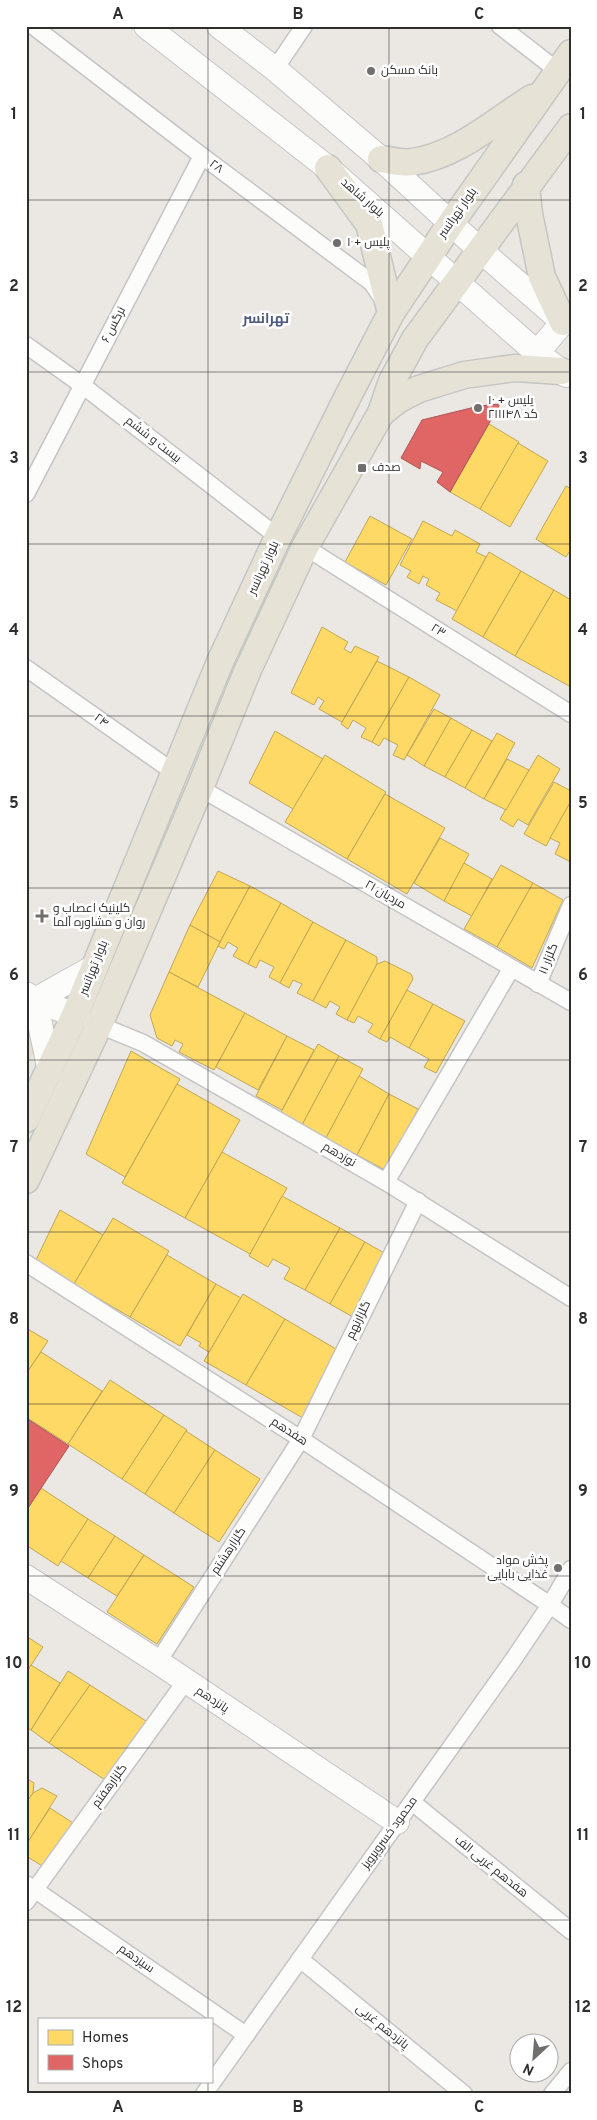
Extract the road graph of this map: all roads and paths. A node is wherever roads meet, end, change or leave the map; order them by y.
1 (33, 26) edge
2 (146, 26) edge
3 (219, 26) edge
4 (304, 26) edge
5 (500, 26) edge
6 (275, 69) junction
7 (557, 72) edge
8 (571, 127) edge
9 (202, 156) junction
10 (381, 159) junction
11 (328, 168) junction
12 (526, 185) junction
13 (451, 223) junction
14 (480, 250) junction
15 (429, 256) junction
16 (456, 282) junction
17 (391, 313) junction
18 (567, 325) edge
19 (26, 345) edge
20 (537, 353) junction
21 (566, 375) edge
22 (82, 385) junction
23 (381, 413) junction
24 (26, 494) edge
25 (278, 537) junction
26 (305, 547) junction
27 (26, 668) edge
28 (571, 714) edge
29 (175, 773) junction
30 (200, 788) junction
31 (571, 905) edge
32 (512, 969) junction
33 (89, 978) junction
34 (538, 984) junction
35 (31, 997) edge
36 (110, 999) junction
37 (571, 1002) edge
38 (75, 1015) junction
39 (99, 1026) junction
40 (62, 1044) junction
41 (85, 1056) junction
42 (50, 1071) junction
43 (26, 1119) edge
44 (26, 1180) edge
45 (386, 1182) junction
46 (418, 1201) junction
47 (26, 1263) edge
48 (571, 1298) edge
49 (301, 1439) junction
50 (571, 1569) edge
51 (26, 1577) edge
52 (550, 1605) junction
53 (571, 1620) edge
54 (158, 1662) junction
55 (185, 1682) junction
56 (412, 1802) junction
57 (397, 1822) junction
58 (29, 1892) edge
59 (571, 1931) edge
60 (300, 1959) junction
61 (246, 2035) junction
62 (571, 2071) edge
63 (204, 2094) edge
64 (464, 2094) edge
65 (552, 2094) edge

1 - 9 street, ۲۸
2 - 11 main road, بلوار شاهد
3 - 6 main road
4 - 6 street
5 - 7 street
6 - 10 main road
7 - 10 main road
7 - 13 main road, بلوار تهرانسر
8 - 12 main road
9 - 17 street, ۲۸
9 - 22 street, نرگس ۶
10 - 13 main road
11 - 15 main road, بلوار شاهد
11 - 17 main road
12 - 14 main road
12 - 18 main road
13 - 14 main road
13 - 15 main road, بلوار تهرانسر
14 - 16 main road
14 - 18 main road
15 - 16 main road, بلوار شاهد
15 - 17 main road, بلوار تهرانسر
16 - 20 main road, بلوار شاهد
16 - 23 main road
17 - 25 main road, بلوار تهرانسر
18 - 20 main road
19 - 22 street, بیست و ششم
20 - 21 main road, بلوار شاهد
21 - 23 main road
22 - 24 street, نرگس ۶
22 - 25 street, بیست و ششم
23 - 26 main road
25 - 29 main road, بلوار تهرانسر
26 - 28 street, ۲۳
26 - 30 main road
27 - 29 street, ۲۴
29 - 33 main road, بلوار تهرانسر
30 - 32 street, ۲۱ مردیان
30 - 36 main road
31 - 34 street, گلزار ۱۱
32 - 34 street, ۲۱ مردیان
32 - 45 street
33 - 35 main road
33 - 36 main road
33 - 38 main road, بلوار تهرانسر
34 - 37 street, ۲۱ مردیان
35 - 38 main road
35 - 42 main road
36 - 39 main road
38 - 39 street, نوزدهم
38 - 40 main road, بلوار تهرانسر
39 - 41 main road
39 - 45 street, نوزدهم
40 - 41 main road
40 - 42 main road, بلوار تهرانسر
41 - 44 main road
42 - 43 main road, بلوار تهرانسر
45 - 46 street, نوزدهم
46 - 48 street, نوزدهم
46 - 49 street, گلزارنهم
47 - 49 street, هفدهم
49 - 52 street, هفدهم
49 - 54 street, گلزارهشتم
50 - 52 street, محمود خسروپرویز
51 - 54 main road, پانزدهم
52 - 53 street, هفدهم
52 - 56 street, محمود خسروپرویز
54 - 55 main road, پانزدهم
55 - 57 main road, پانزدهم
55 - 58 street, گلزارهفتم
56 - 57 street, محمود خسروپرویز
56 - 59 street, هفدهم غربی الف
57 - 60 street, محمود خسروپرویز
58 - 61 street, سیزدهم
60 - 61 street, محمود خسروپرویز
60 - 64 street, پانزدهم غربی
61 - 63 street, محمود خسروپرویز
62 - 65 street

